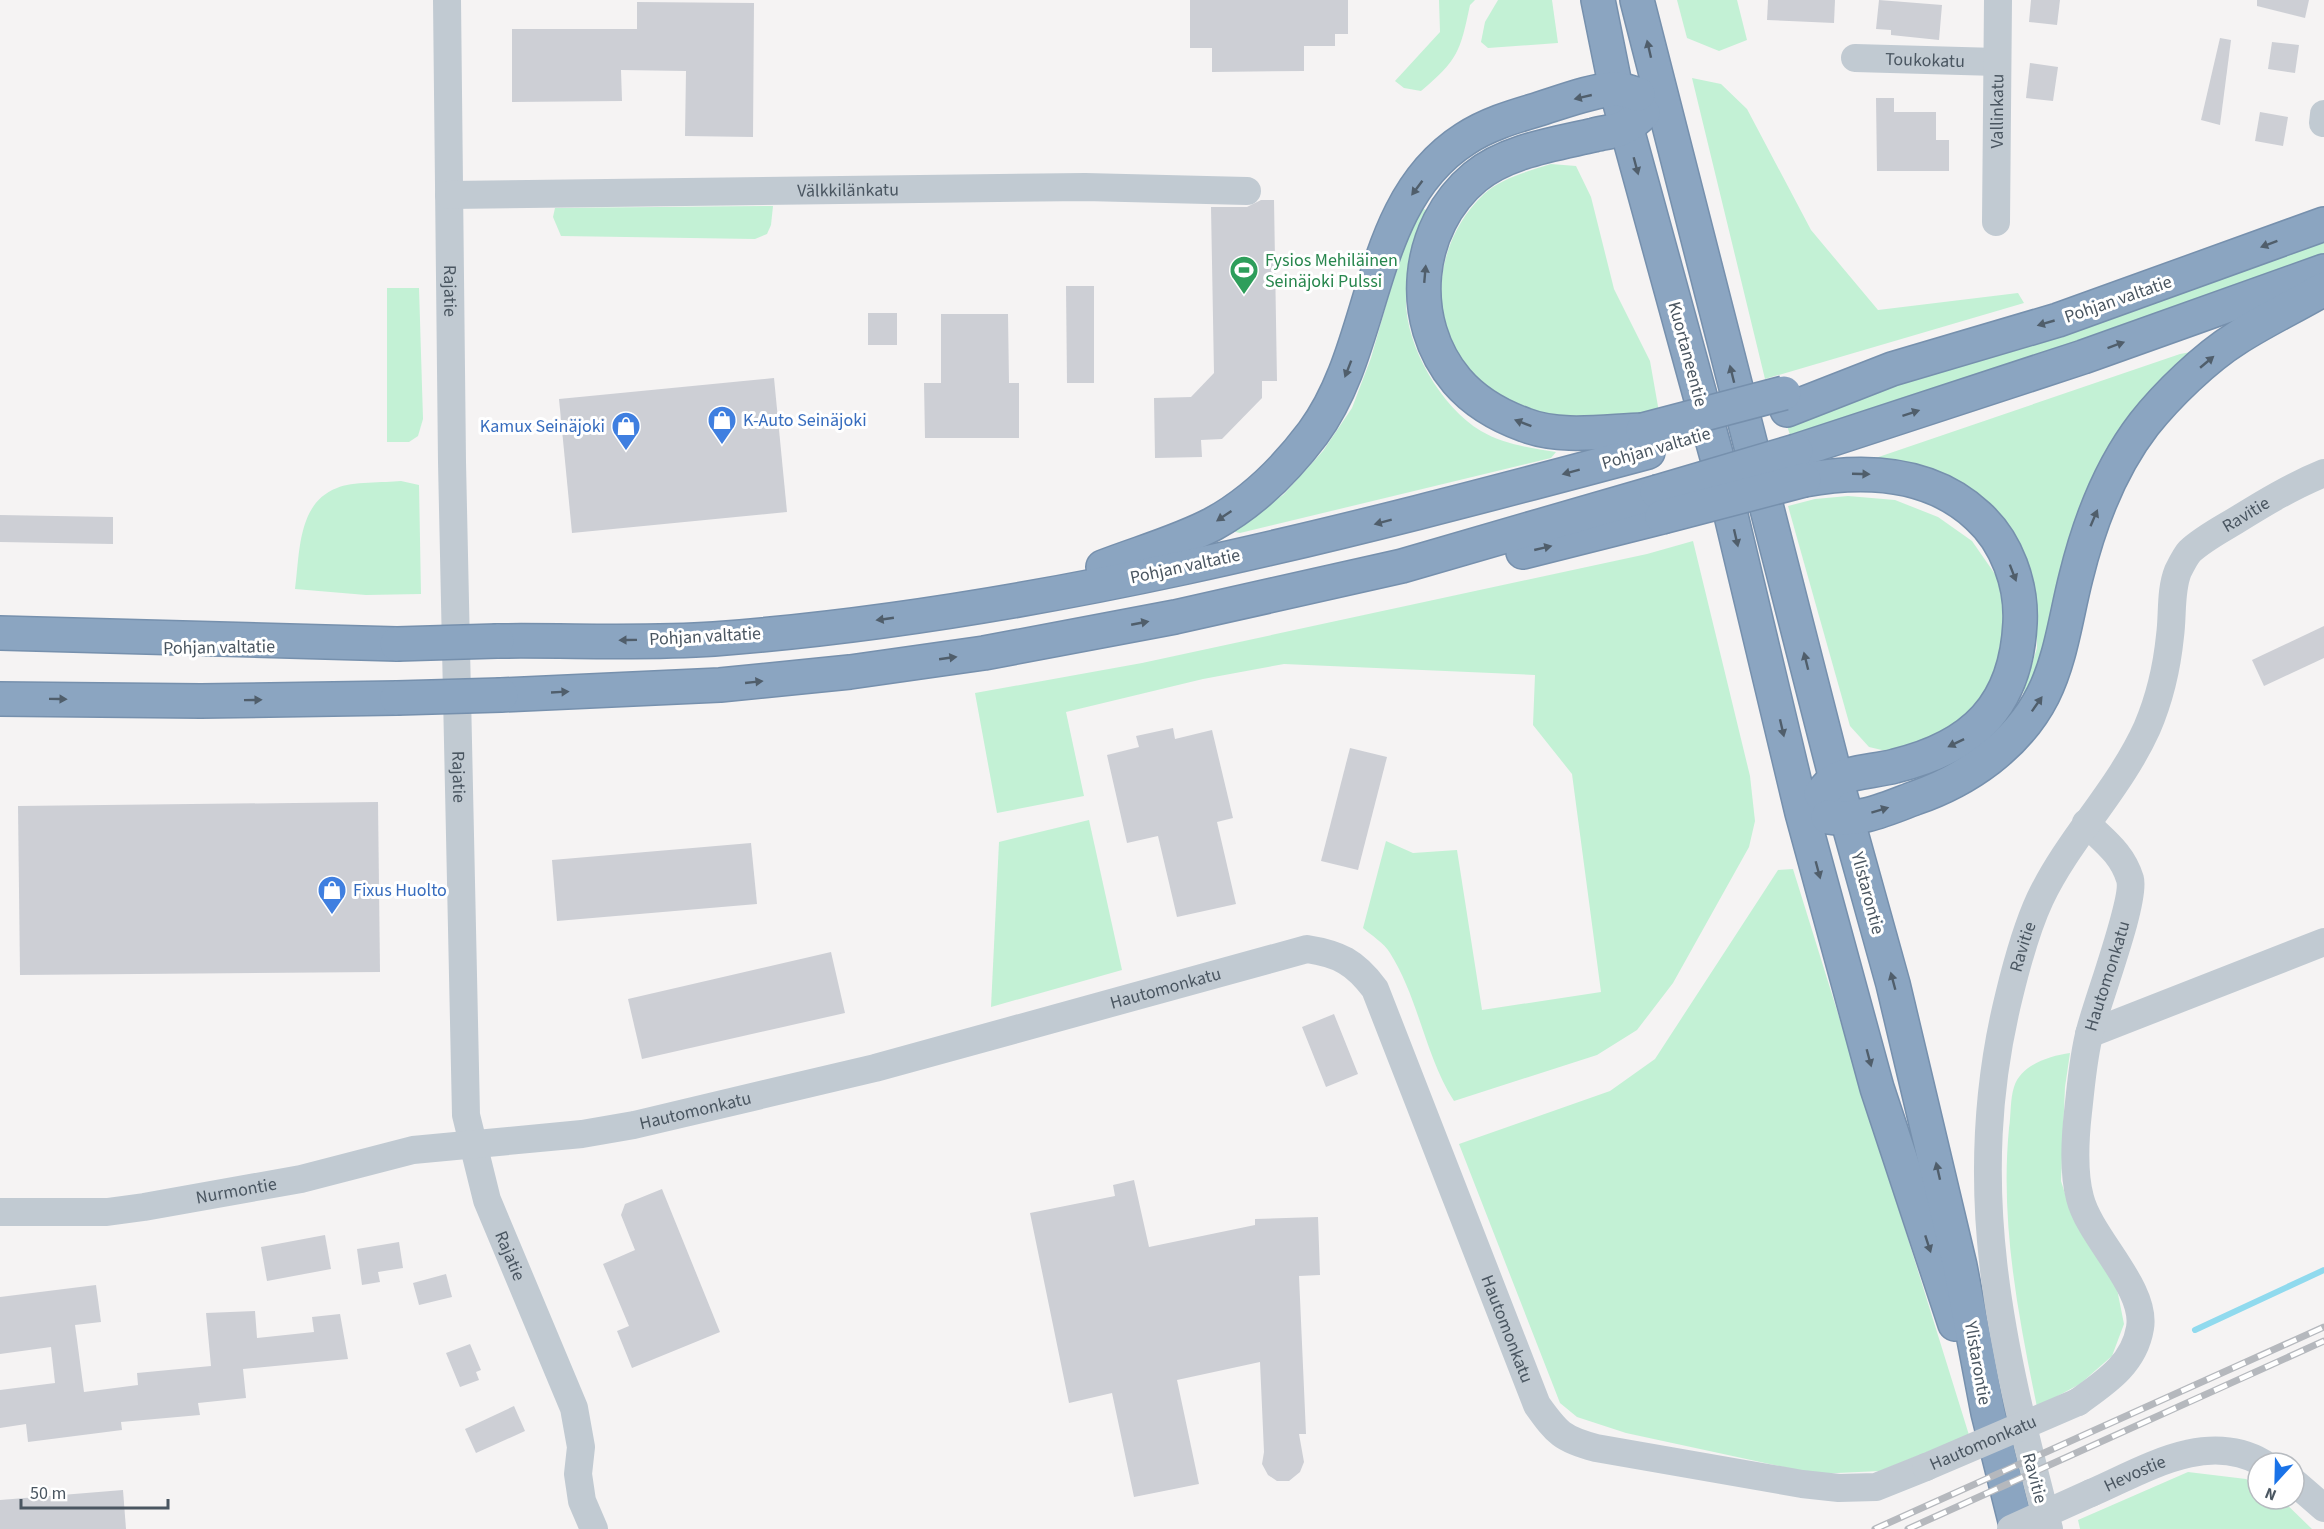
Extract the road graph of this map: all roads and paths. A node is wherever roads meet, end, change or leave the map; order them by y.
1 (447, 0) edge
2 (1598, 0) edge
3 (1637, 0) edge
4 (1998, 0) edge
5 (1855, 58) dead end
6 (1997, 62) junction
7 (1616, 89) junction
8 (1661, 99) junction
9 (1625, 127) junction
10 (1247, 191) dead end
11 (449, 195) junction
12 (1996, 222) dead end
13 (2324, 224) edge
14 (2324, 271) edge
15 (2324, 289) edge
16 (1645, 441) junction
17 (1800, 466) junction
18 (2324, 473) edge
19 (1005, 603) junction
20 (0, 633) edge
21 (397, 644) junction
22 (0, 650) edge
23 (0, 699) edge
24 (1836, 779) junction
25 (1802, 813) junction
26 (1848, 820) junction
27 (2086, 823) junction
28 (2324, 942) edge
29 (2089, 1034) junction
30 (471, 1144) junction
31 (0, 1212) edge
32 (1988, 1413) junction
33 (2246, 1456) edge
34 (2306, 1492) edge
35 (2324, 1508) edge
36 (594, 1529) edge
37 (2011, 1529) edge
38 (2017, 1529) edge
39 (2049, 1529) edge

1 - 11 street, Rajatie
2 - 7 highway, Kuortaneentie
8 -> 3 highway, Kuortaneentie
4 - 6 street, Vallinkatu
5 - 6 street, Toukokatu
6 - 12 street, Vallinkatu
7 - 8 highway
7 - 9 highway, Kuortaneentie
7 -> 19 highway
8 - 9 highway
24 -> 8 highway, Kuortaneentie
16 -> 9 highway
9 -> 25 highway, Kuortaneentie
10 - 11 street, Välkkilänkatu
11 - 30 street, Rajatie
13 -> 16 highway, Pohjan valtatie
17 -> 14 highway
26 -> 15 highway
16 -> 19 highway, Pohjan valtatie
23 -> 17 highway, bridge
17 -> 24 highway
18 - 27 street, Ravitie
19 -> 21 highway, Pohjan valtatie, bridge
20 - 21 highway
21 - 22 highway, Pohjan valtatie
24 - 25 highway
24 - 26 highway, Ylistarontie
25 - 26 highway
25 -> 32 highway, Ylistarontie
32 -> 26 highway, Ylistarontie
27 - 29 street, Hautomonkatu
27 - 39 street, Ravitie
28 - 29 street
29 - 30 street, Hautomonkatu, bridge
30 - 31 street, Nurmontie
30 - 36 street, Rajatie
32 - 38 highway
33 - 37 street, Hevostie, bridge
34 - 35 street

